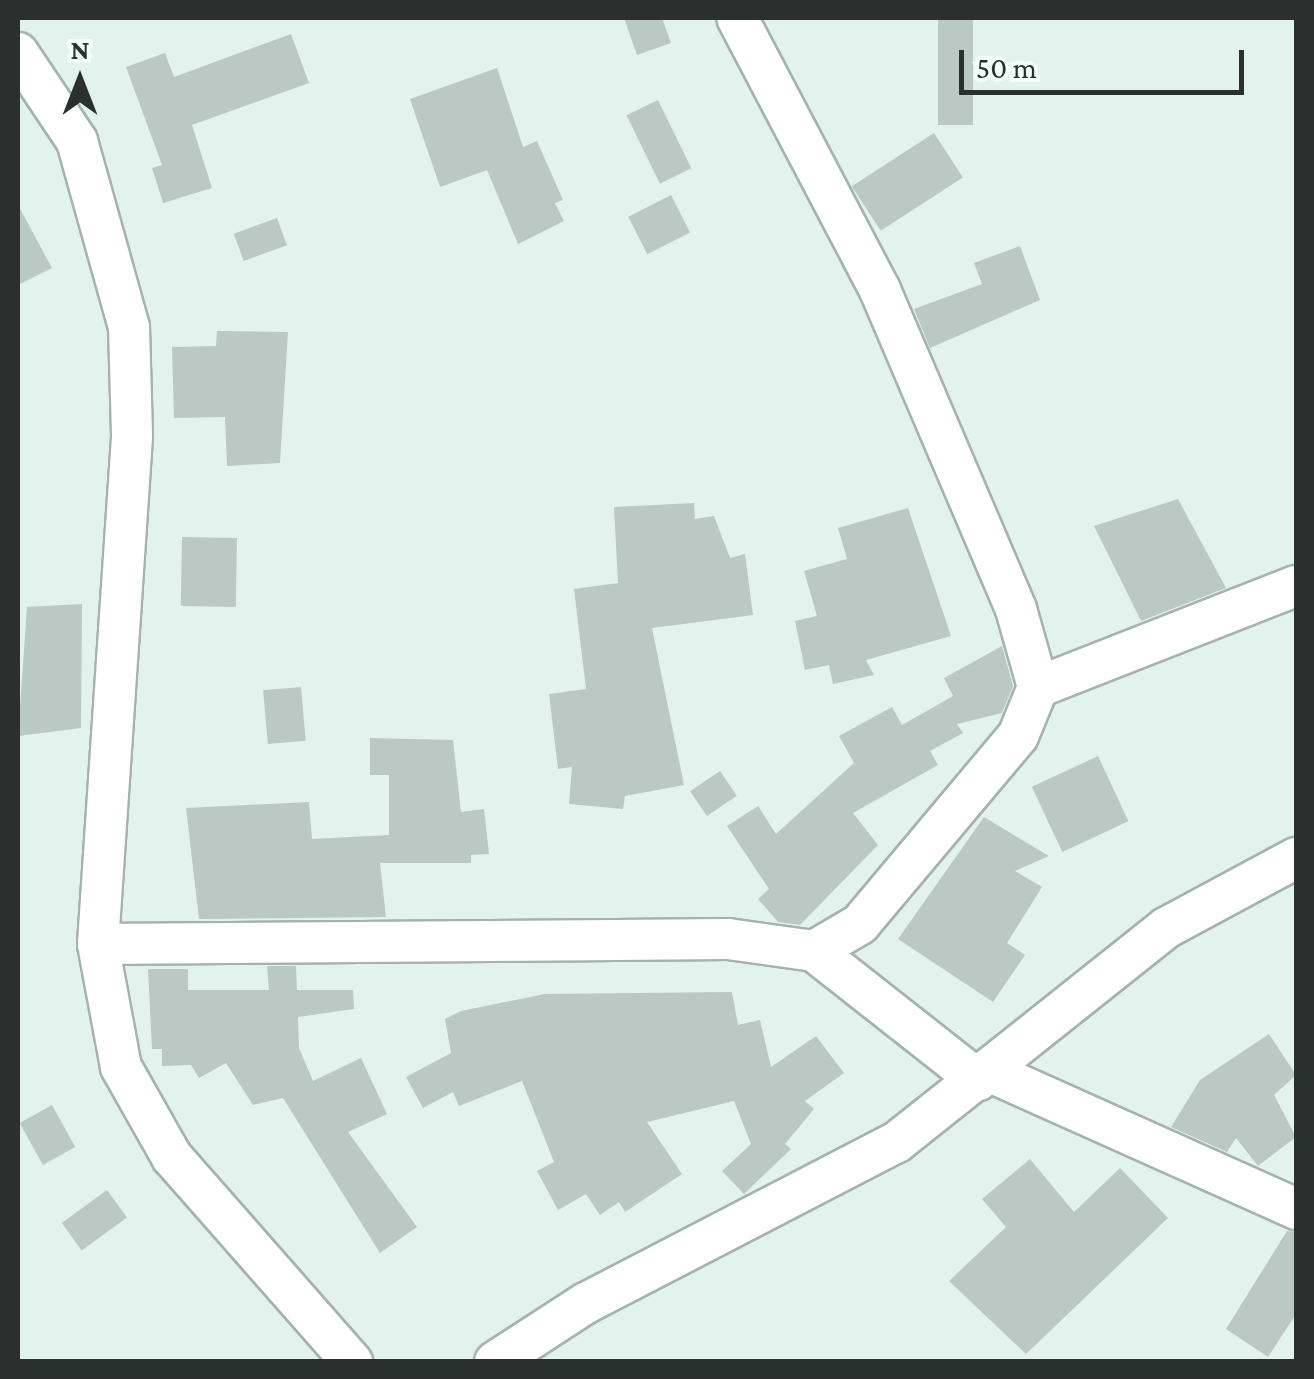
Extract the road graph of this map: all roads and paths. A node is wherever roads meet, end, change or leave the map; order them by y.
1 (737, 18) edge
2 (18, 54) edge
3 (1296, 586) edge
4 (1038, 687) junction
5 (1296, 858) edge
6 (98, 944) junction
7 (814, 951) junction
8 (983, 1076) junction
9 (1296, 1209) edge
10 (352, 1362) edge
11 (495, 1362) edge

1 - 4 street
2 - 6 street
3 - 4 street
4 - 7 street
5 - 8 street
6 - 7 street
6 - 10 street
7 - 8 street
8 - 9 street
8 - 11 street

